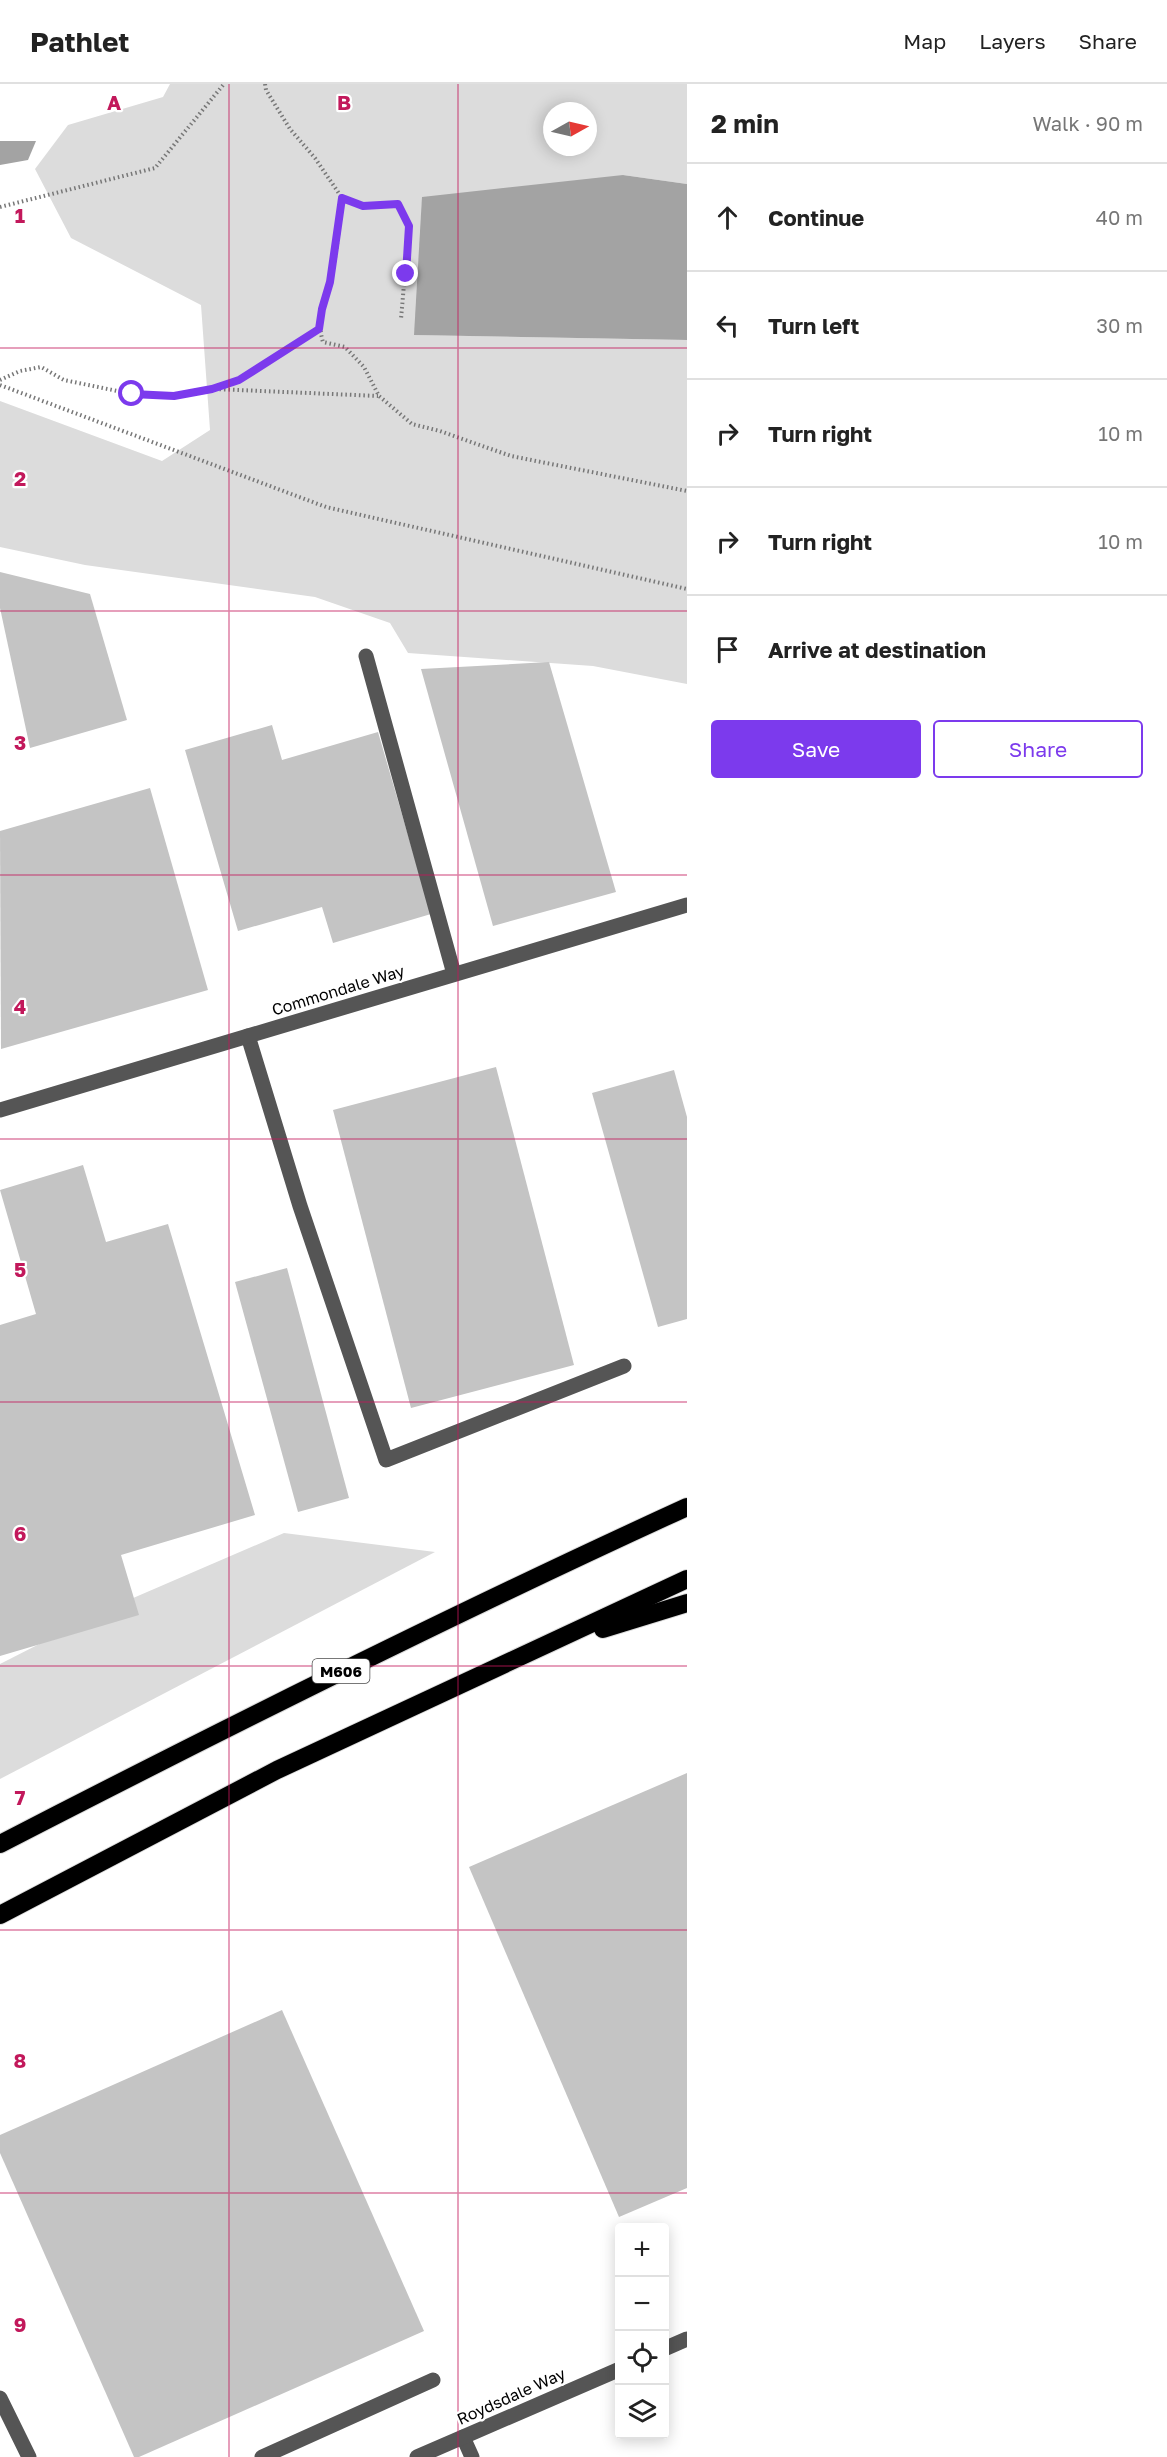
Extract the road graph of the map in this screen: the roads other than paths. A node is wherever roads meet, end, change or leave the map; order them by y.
1 (366, 656) dead end
2 (687, 905) edge
3 (454, 974) junction
4 (248, 1036) junction
5 (0, 1110) edge
6 (624, 1366) dead end
7 (687, 1507) edge
8 (687, 1579) edge
9 (687, 1603) edge
10 (535, 1650) junction
11 (0, 1844) edge
12 (0, 1915) edge
13 (687, 2339) edge
14 (669, 2347) edge
15 (615, 2371) edge
16 (433, 2380) dead end
17 (0, 2398) edge
18 (463, 2437) junction
19 (29, 2457) edge
20 (262, 2457) edge
21 (417, 2457) edge
22 (472, 2457) edge

1 - 3 street
2 - 3 street, Commondale Way
3 - 4 street, Commondale Way
4 - 5 street, Commondale Way
4 - 6 street
7 - 11 highway, M606
8 - 10 highway
9 - 10 highway
10 - 12 highway
13 - 14 street
15 - 18 street, Roydsdale Way
16 - 20 street
17 - 19 street
18 - 21 street, Roydsdale Way
18 - 22 street

